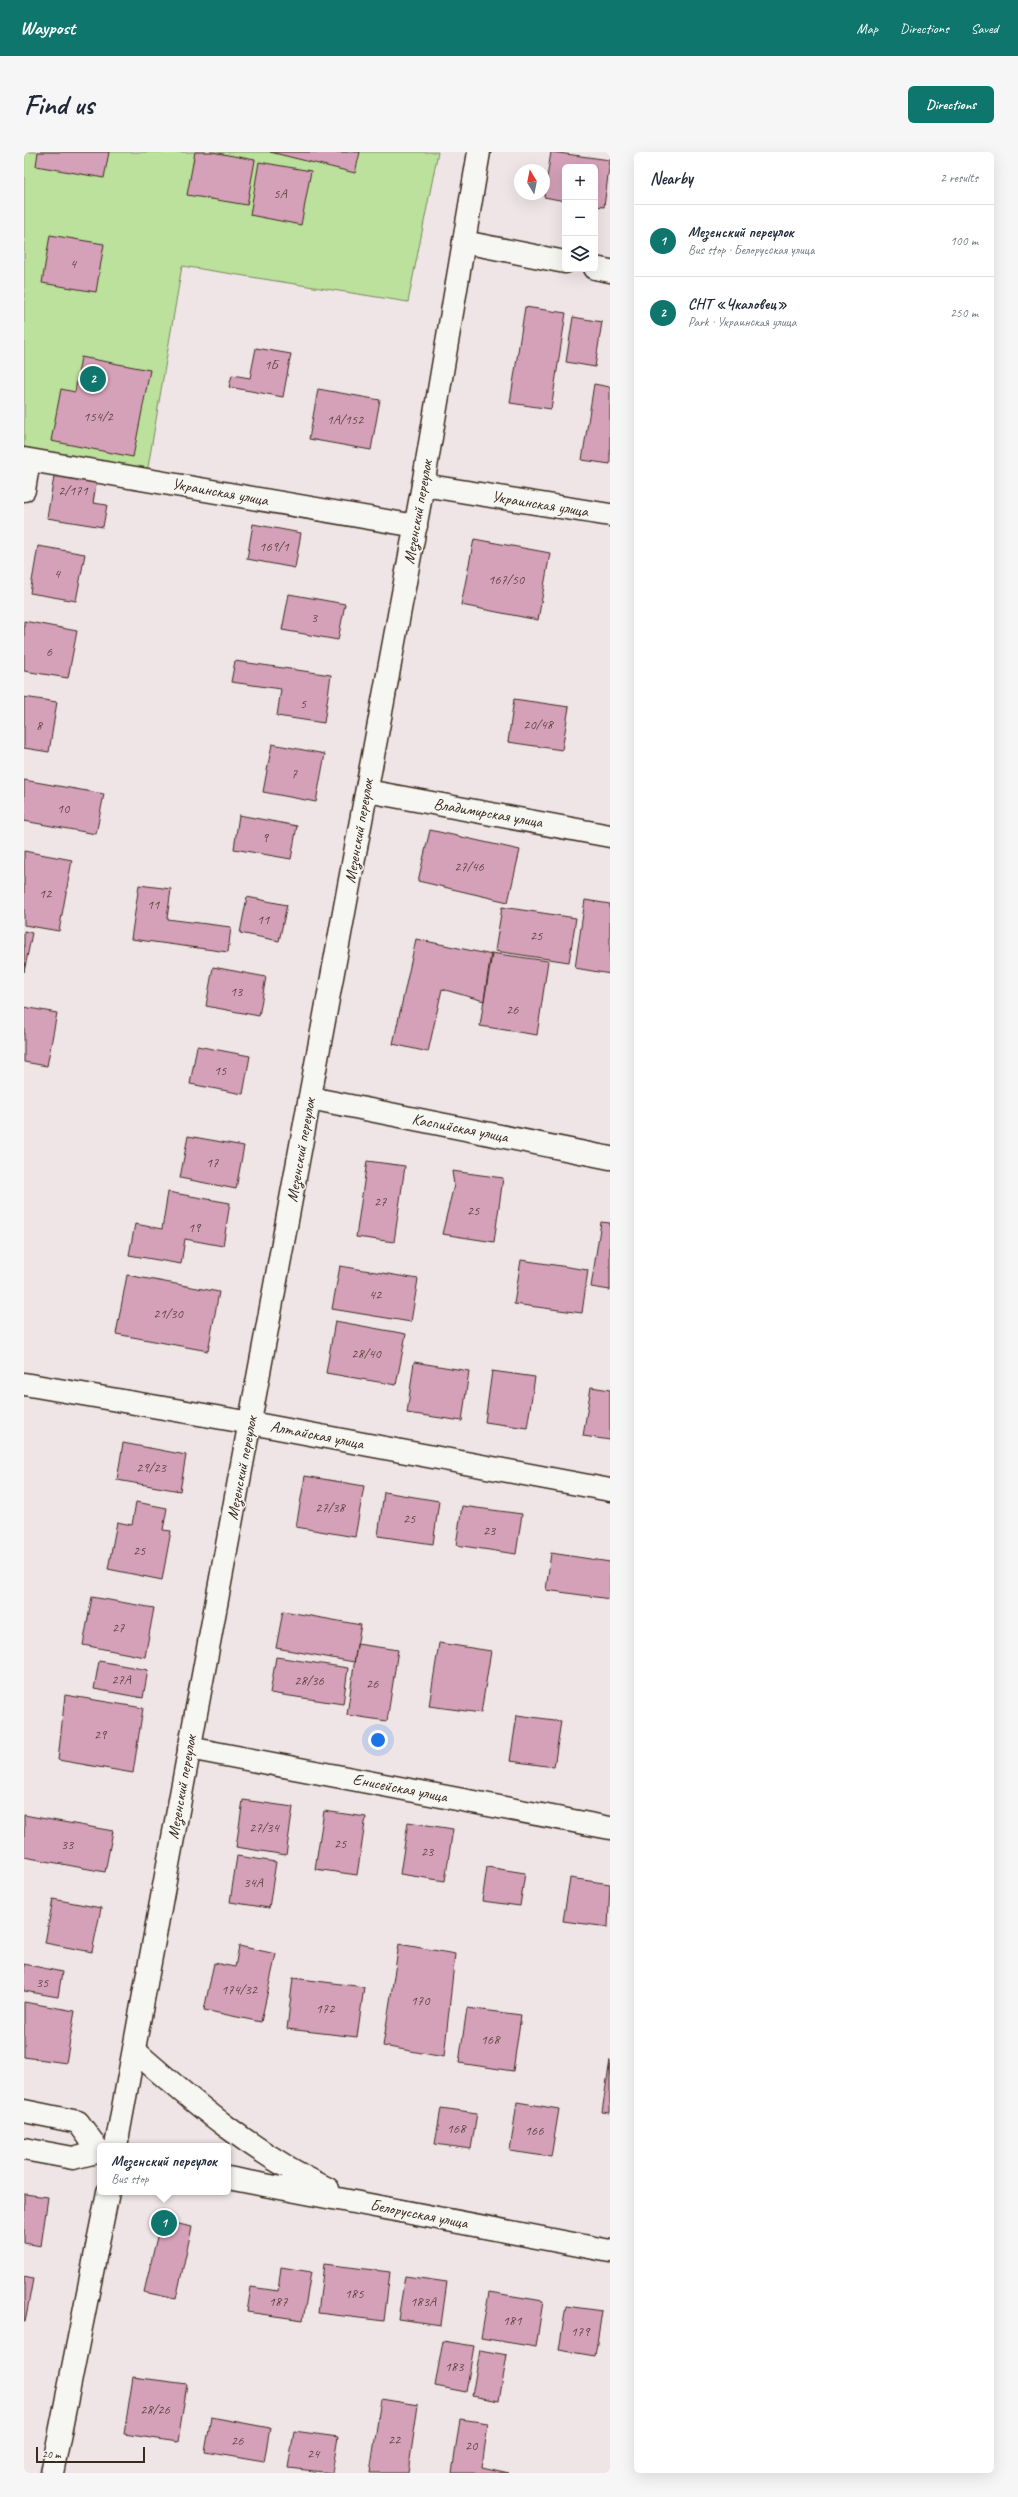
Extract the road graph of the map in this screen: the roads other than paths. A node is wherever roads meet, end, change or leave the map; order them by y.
1 (479, 152) edge
2 (464, 242) junction
3 (562, 261) edge
4 (598, 269) edge
5 (610, 271) edge
6 (27, 459) edge
7 (423, 485) junction
8 (24, 490) edge
9 (610, 515) edge
10 (416, 526) junction
11 (367, 791) junction
12 (610, 836) edge
13 (310, 1098) junction
14 (610, 1158) edge
15 (24, 1384) edge
16 (250, 1423) junction
17 (610, 1490) edge
18 (189, 1748) junction
19 (610, 1828) edge
20 (135, 2051) junction
21 (24, 2111) edge
22 (117, 2143) edge
23 (97, 2147) edge
24 (24, 2150) edge
25 (97, 2152) edge
26 (231, 2179) edge
27 (107, 2195) edge
28 (356, 2202) junction
29 (610, 2251) edge
30 (52, 2473) edge

1 - 2 street, Мезенский переулок
2 - 3 street
2 - 7 street, Мезенский переулок
4 - 5 street
6 - 8 street
6 - 10 street, Украинская улица
7 - 9 street, Украинская улица
7 - 10 street, Мезенский переулок
10 - 11 street, Мезенский переулок
11 - 12 street, Владимирская улица
11 - 13 street, Мезенский переулок
13 - 14 street, Каспийская улица
13 - 16 street, Мезенский переулок
15 - 16 street, Алтайская улица
16 - 17 street, Алтайская улица
16 - 18 street, Мезенский переулок
18 - 19 street, Енисейская улица
18 - 20 street, Мезенский переулок
20 - 22 street, Мезенский переулок
20 - 28 street
21 - 23 street
24 - 25 street
26 - 28 street, Белорусская улица
27 - 30 street
28 - 29 street, Белорусская улица

